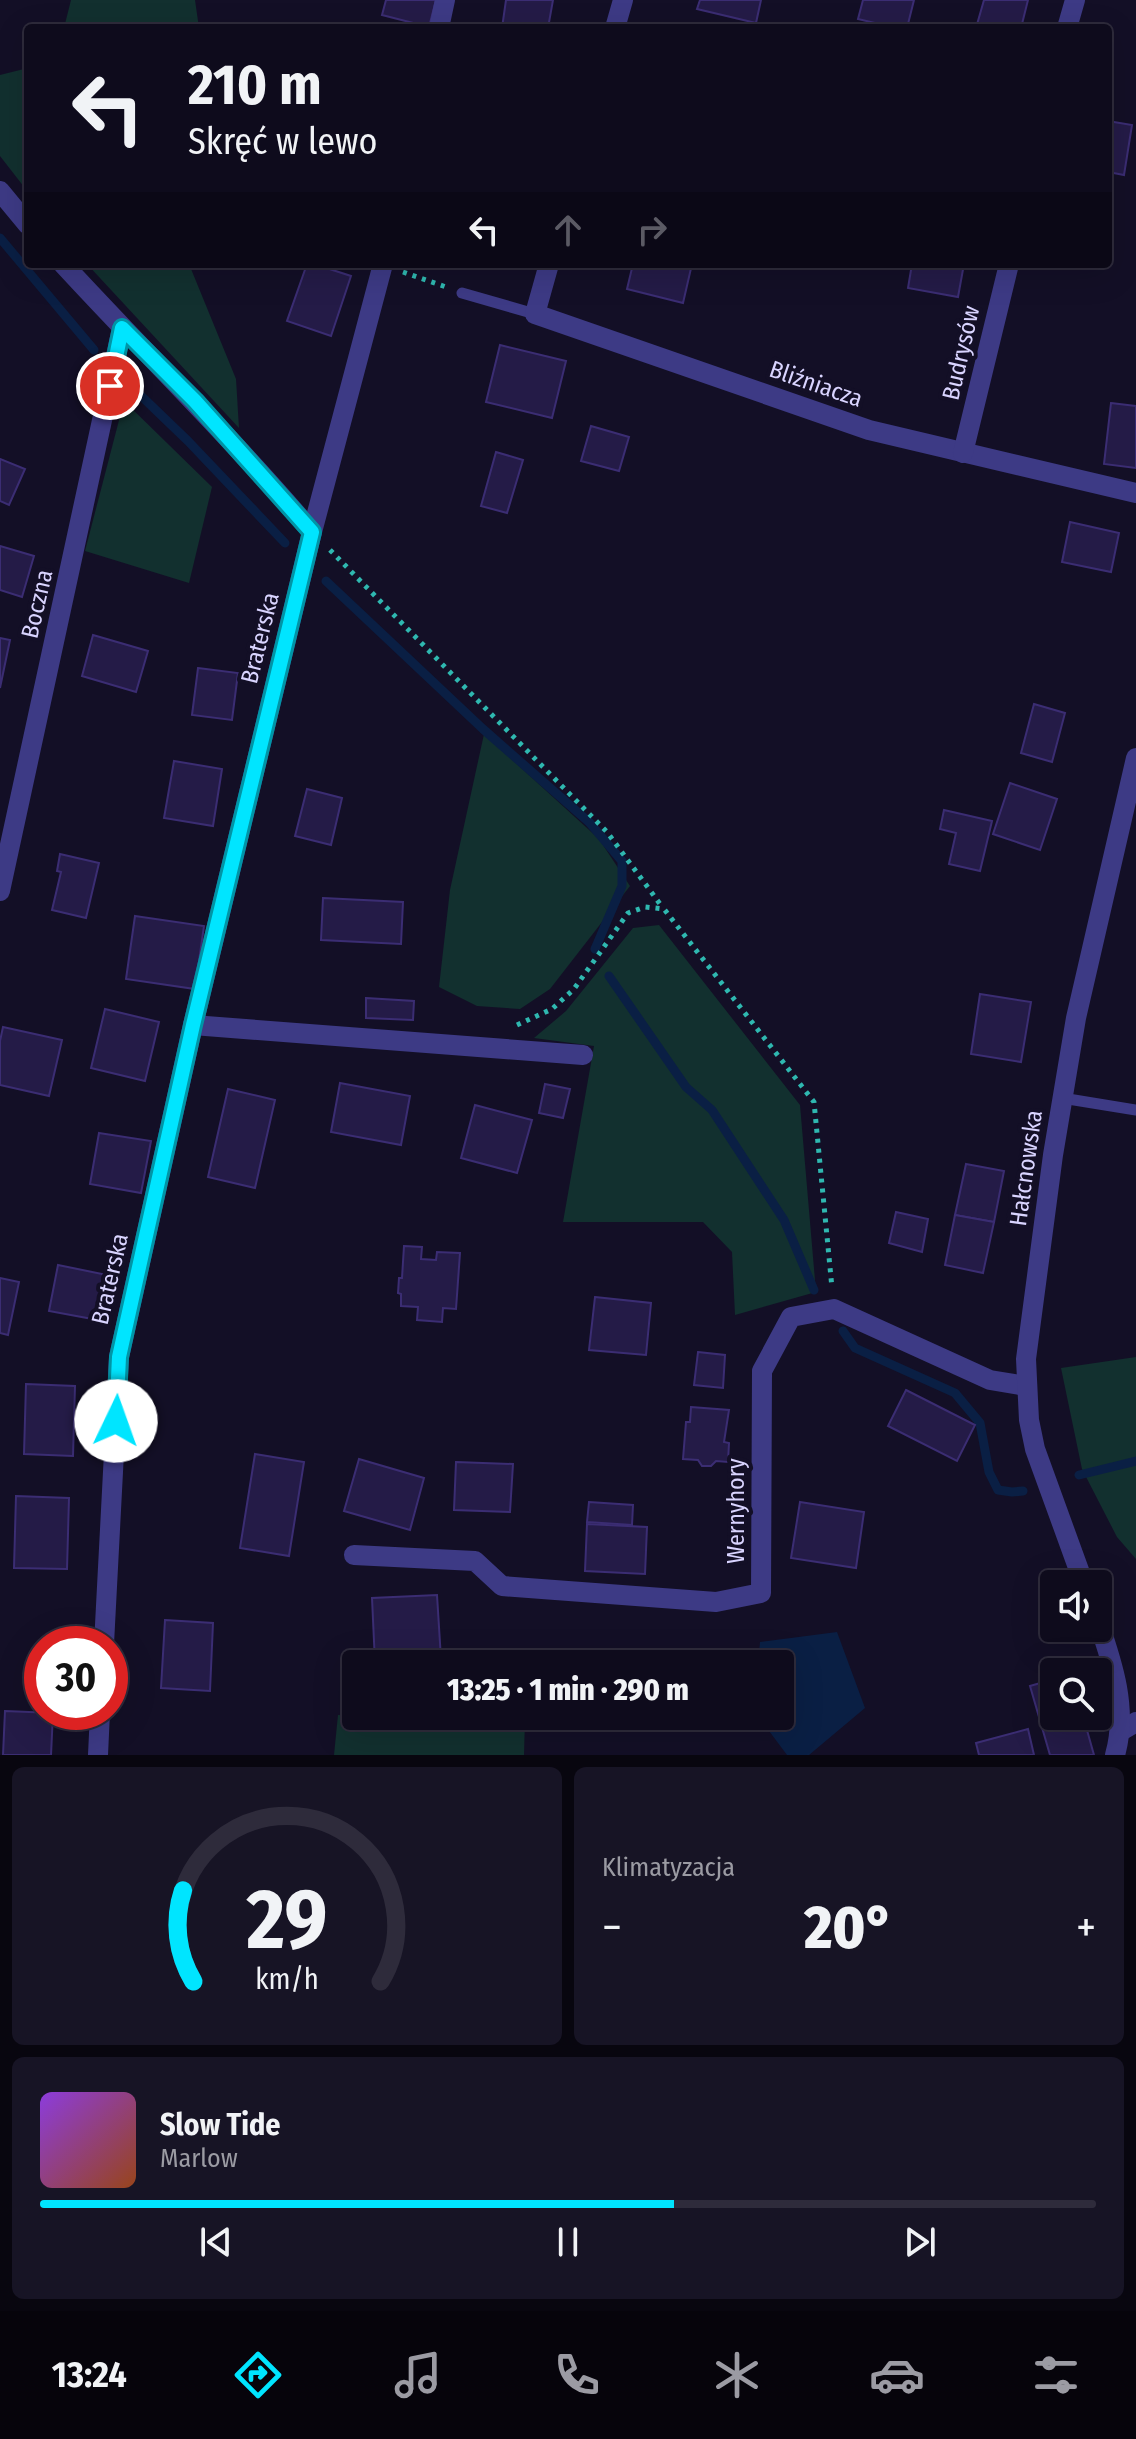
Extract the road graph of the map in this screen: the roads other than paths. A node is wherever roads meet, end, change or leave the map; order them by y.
1 (445, 0) edge
2 (623, 0) edge
3 (1075, 0) edge
4 (440, 24) edge
5 (616, 24) edge
6 (1068, 24) edge
7 (0, 191) edge
8 (24, 220) edge
9 (67, 268) edge
10 (382, 268) edge
11 (548, 268) edge
12 (1008, 268) edge
13 (462, 293) road end
14 (535, 314) junction
15 (122, 328) junction
16 (963, 453) junction
17 (1136, 493) edge
18 (312, 532) junction
19 (1136, 758) edge
20 (0, 891) edge
21 (193, 1025) junction
22 (583, 1055) dead end
23 (1062, 1098) junction
24 (1136, 1110) edge
25 (1026, 1386) junction
26 (354, 1555) dead end
27 (1079, 1570) edge
28 (105, 1626) edge
29 (1104, 1642) edge
30 (99, 1730) edge
31 (1131, 1730) edge
32 (98, 1755) edge
33 (1115, 1755) edge

1 - 4 street
2 - 5 street
3 - 6 street
7 - 8 street
9 - 15 street
10 - 18 street, Braterska
11 - 14 street
12 - 16 street, Budrysów
13 - 14 lane
14 - 16 street, Bliźniacza
15 - 18 street
15 - 20 street, Boczna
16 - 17 street, Bliźniacza
18 - 21 street, Braterska
19 - 23 street, Hałcnowska
21 - 22 street
21 - 28 street, Braterska
23 - 24 lane
23 - 25 street, Hałcnowska
25 - 26 street, Wernyhory
25 - 27 street, Hałcnowska
29 - 31 street
30 - 32 street
31 - 33 street

